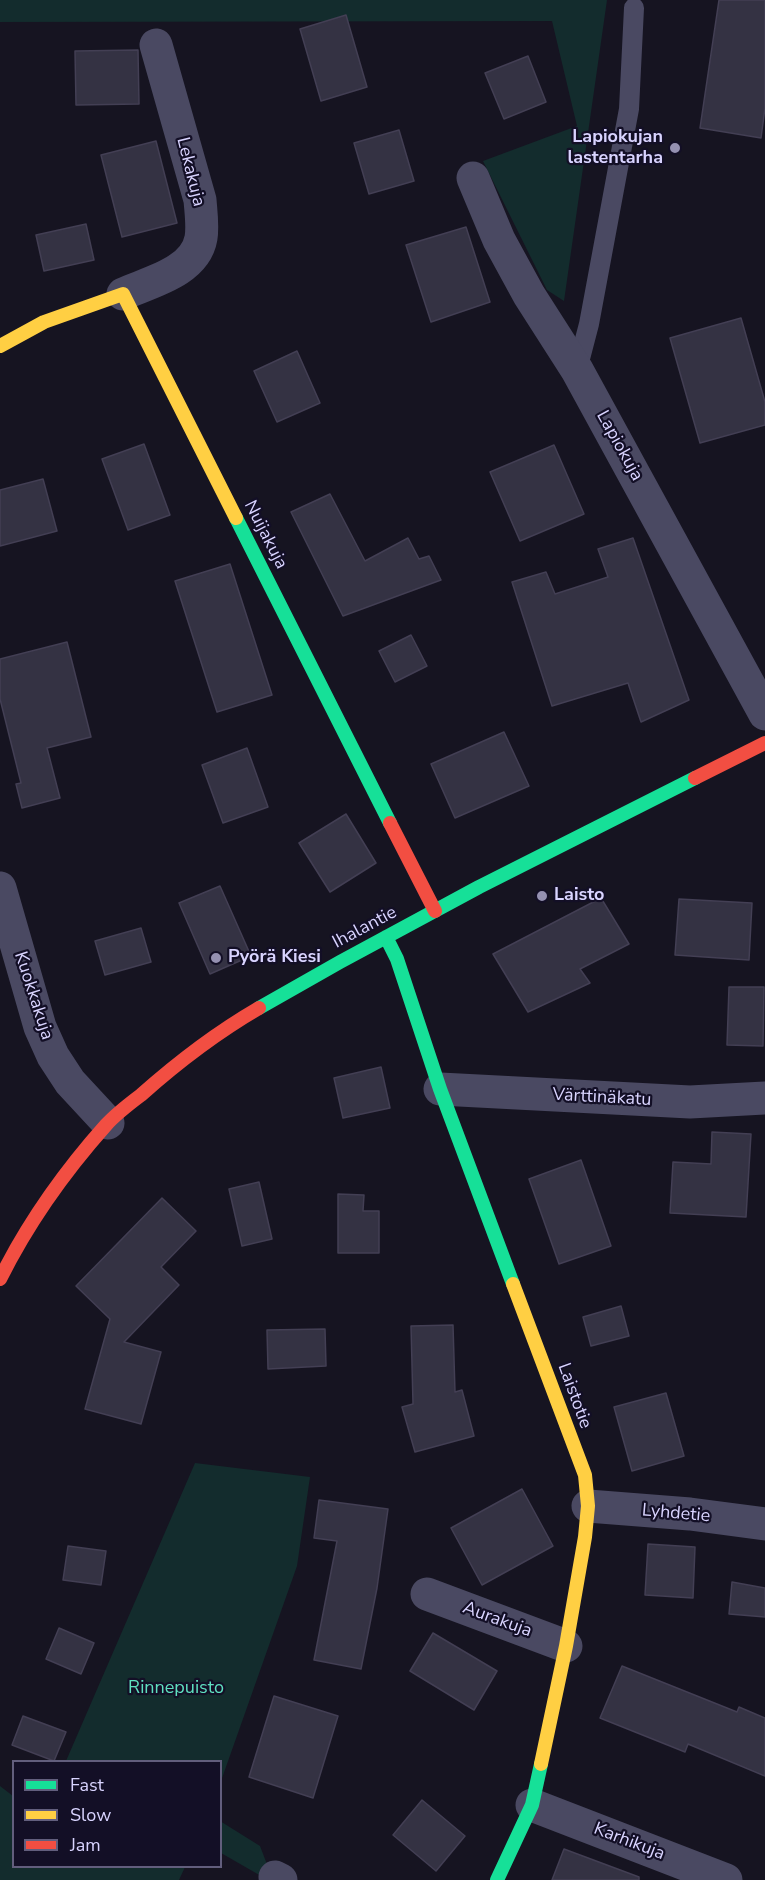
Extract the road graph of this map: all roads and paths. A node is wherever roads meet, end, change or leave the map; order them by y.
1 (634, 8) dead end
2 (156, 45) dead end
3 (473, 178) dead end
4 (123, 294) junction
5 (0, 346) edge
6 (577, 370) junction
7 (765, 714) edge
8 (765, 743) edge
9 (0, 888) edge
10 (435, 911) junction
11 (386, 937) junction
12 (440, 1089) junction
13 (765, 1098) edge
14 (108, 1123) junction
15 (0, 1279) edge
16 (588, 1506) junction
17 (765, 1524) edge
18 (427, 1594) dead end
19 (566, 1646) junction
20 (532, 1804) junction
21 (497, 1880) edge
22 (726, 1880) edge

1 - 6 lane
2 - 4 street, Lekakuja
3 - 6 street, Lapiokuja
4 - 5 street
4 - 10 street, Nuijakuja
6 - 7 street, Lapiokuja
8 - 10 street, Ihalantie
9 - 14 street, Kuokkakuja
10 - 11 street, Ihalantie
11 - 12 street, Laistotie
11 - 14 street, Ihalantie
12 - 13 street, Värttinäkatu
12 - 16 street, Laistotie
14 - 15 street, Ihalantie
16 - 17 street, Lyhdetie
16 - 19 street, Laistotie
18 - 19 street, Aurakuja
19 - 20 street, Laistotie
20 - 21 street, Laistotie
20 - 22 street, Karhikuja

